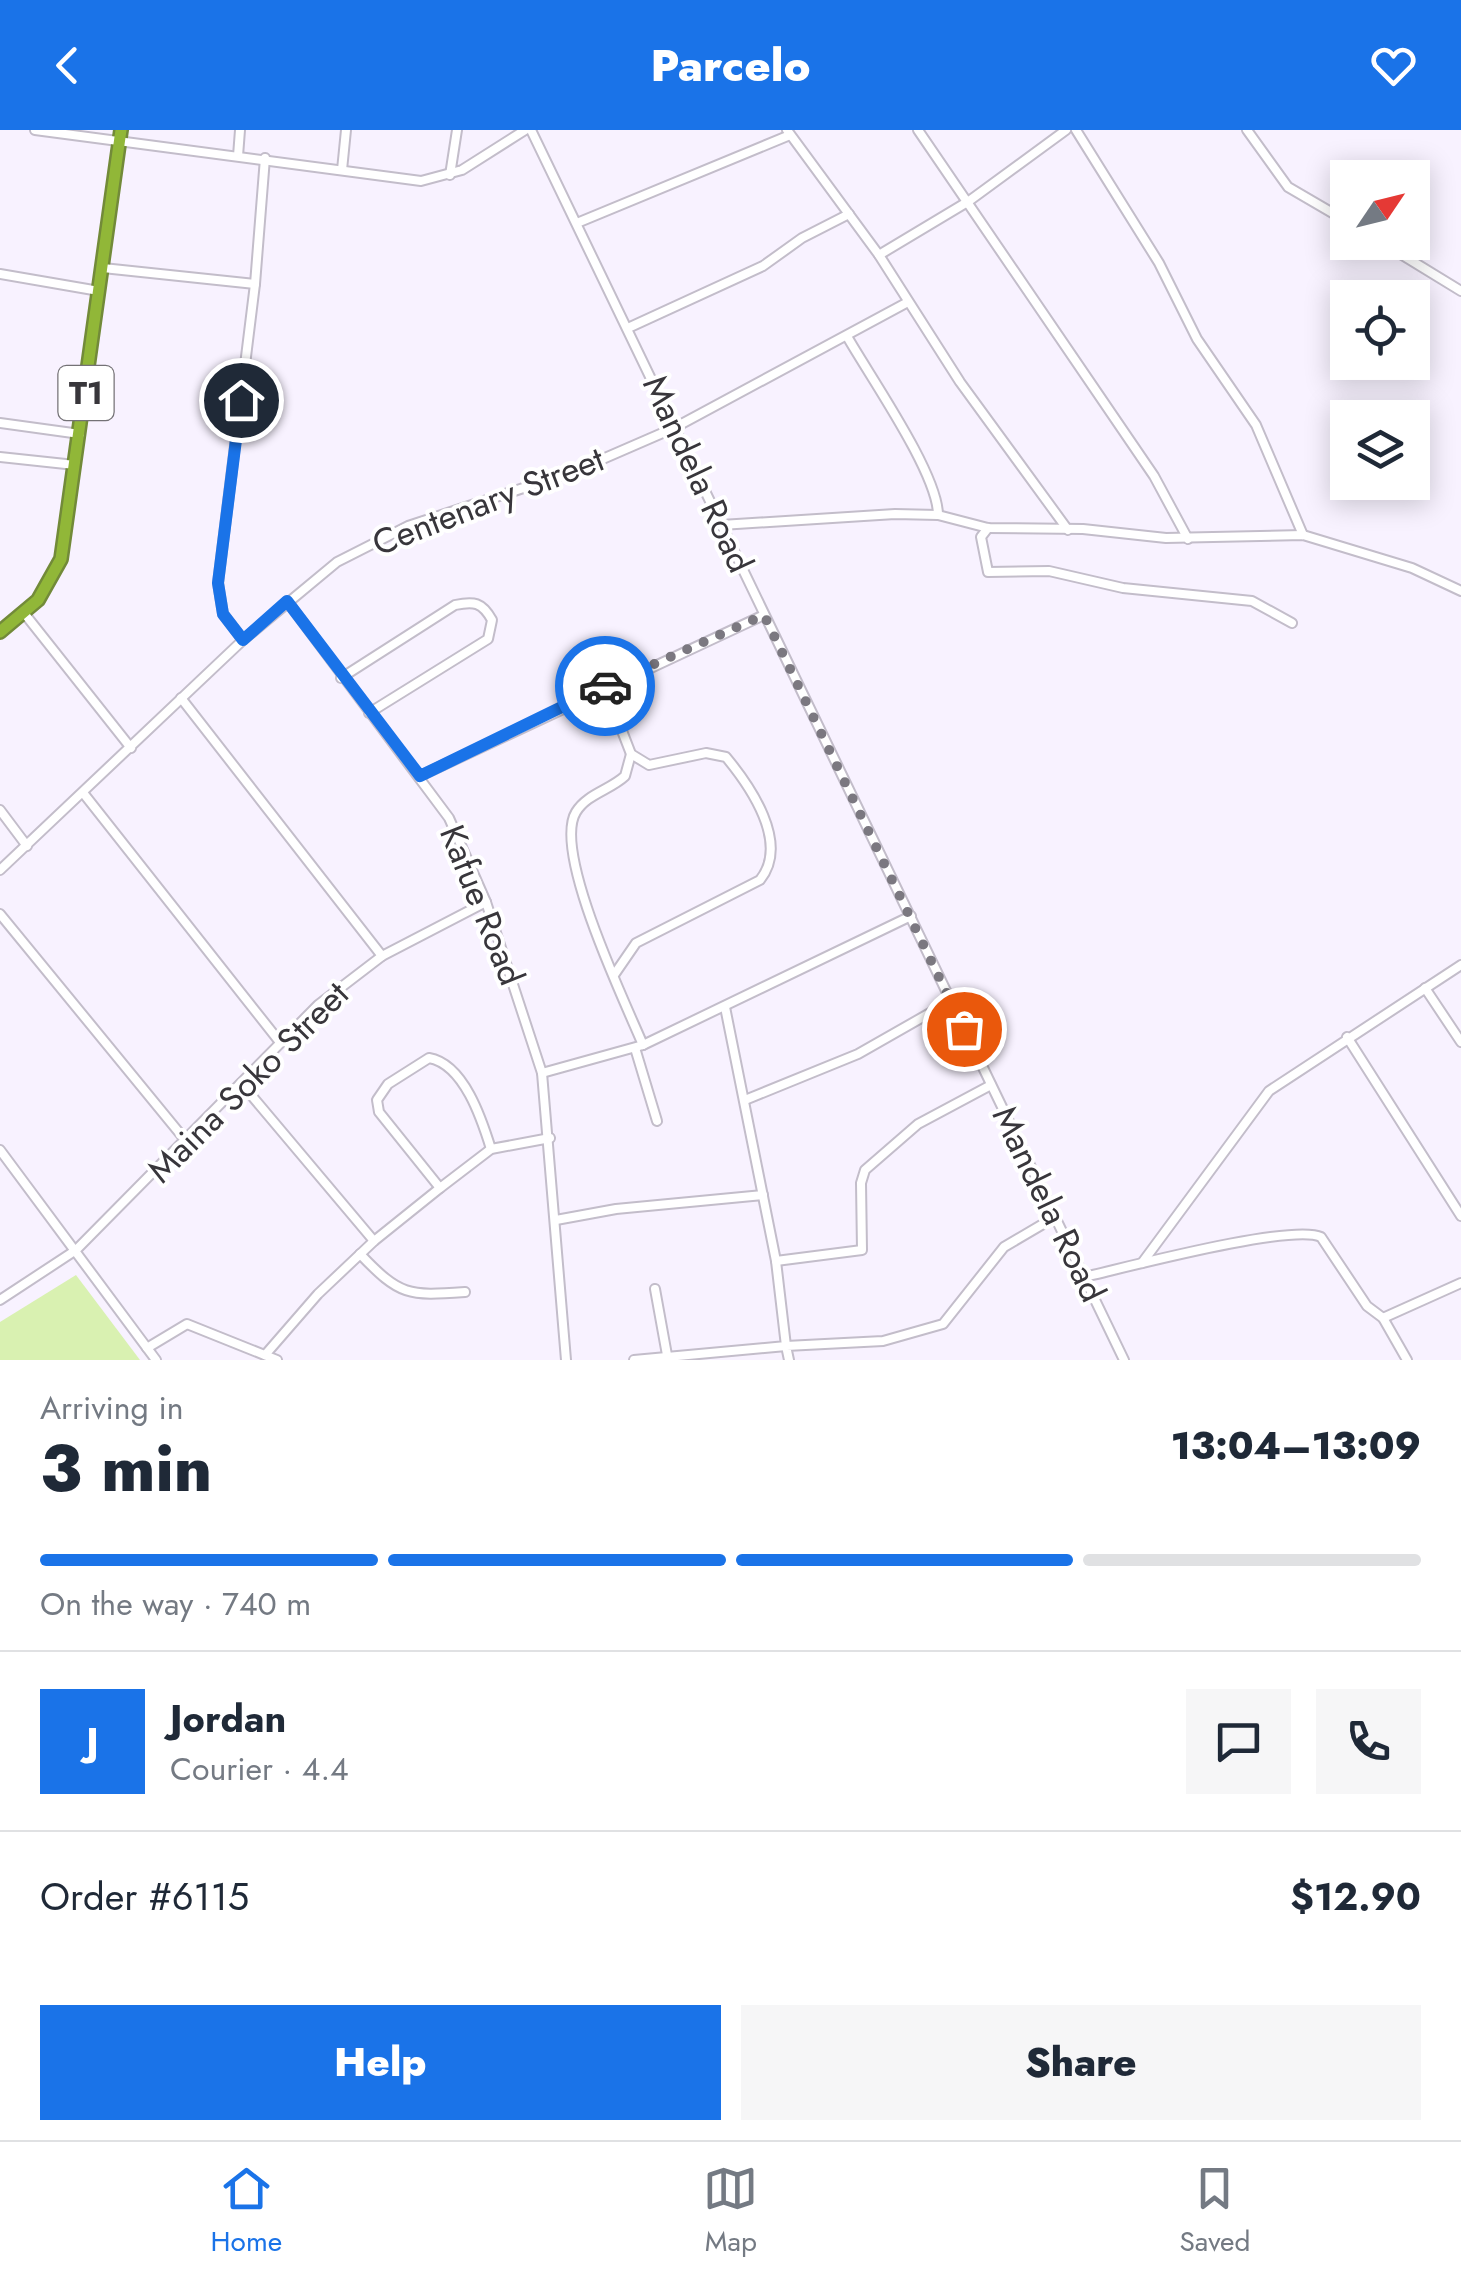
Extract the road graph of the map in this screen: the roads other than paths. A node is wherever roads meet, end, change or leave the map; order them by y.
1 (35, 130) edge
2 (240, 130) edge
3 (346, 130) edge
4 (457, 130) edge
5 (528, 130) edge
6 (918, 130) edge
7 (1066, 130) edge
8 (1076, 130) edge
9 (1248, 130) edge
10 (788, 132) edge
11 (120, 137) edge
12 (238, 156) junction
13 (265, 158) junction
14 (342, 170) junction
15 (450, 175) junction
16 (969, 201) junction
17 (1330, 212) edge
18 (849, 214) junction
19 (577, 223) junction
20 (880, 255) junction
21 (1411, 260) edge
22 (103, 268) junction
23 (0, 274) edge
24 (255, 284) junction
25 (100, 291) junction
26 (1461, 291) edge
27 (908, 302) junction
28 (628, 328) junction
29 (848, 338) junction
30 (0, 423) edge
31 (674, 428) junction
32 (80, 434) junction
33 (0, 457) edge
34 (77, 466) junction
35 (938, 516) junction
36 (721, 525) junction
37 (988, 528) junction
38 (1068, 530) junction
39 (1303, 535) junction
40 (1188, 539) junction
41 (1461, 592) edge
42 (287, 601) junction
43 (24, 613) junction
44 (764, 615) junction
45 (1292, 623) dead end
46 (0, 632) edge
47 (243, 640) junction
48 (341, 678) junction
49 (605, 686) junction
50 (181, 698) junction
51 (369, 713) junction
52 (131, 748) junction
53 (631, 754) junction
54 (420, 776) junction
55 (84, 794) junction
56 (0, 810) edge
57 (27, 846) junction
58 (0, 870) edge
59 (486, 902) junction
60 (0, 914) edge
61 (911, 916) junction
62 (382, 956) junction
63 (1461, 965) edge
64 (614, 976) junction
65 (1424, 988) junction
66 (950, 1001) junction
67 (725, 1007) junction
68 (1347, 1037) junction
69 (278, 1041) junction
70 (1461, 1042) edge
71 (639, 1046) junction
72 (542, 1073) junction
73 (241, 1083) junction
74 (991, 1085) junction
75 (745, 1100) junction
76 (658, 1121) dead end
77 (550, 1138) junction
78 (186, 1141) junction
79 (491, 1149) junction
80 (0, 1151) edge
81 (440, 1188) junction
82 (764, 1195) junction
83 (1461, 1216) edge
84 (1054, 1217) junction
85 (556, 1220) junction
86 (374, 1241) junction
87 (76, 1250) junction
88 (360, 1254) junction
89 (776, 1262) junction
90 (1142, 1263) junction
91 (1084, 1277) junction
92 (1461, 1283) edge
93 (655, 1289) dead end
94 (465, 1292) dead end
95 (0, 1300) edge
96 (1384, 1318) junction
97 (786, 1346) junction
98 (147, 1348) junction
99 (265, 1355) junction
100 (667, 1355) junction
101 (1403, 1358) edge
102 (156, 1360) edge
103 (276, 1360) edge
104 (566, 1360) edge
105 (634, 1360) edge
106 (789, 1360) edge
107 (1124, 1360) edge

1 - 11 street
2 - 12 street
3 - 14 street
4 - 15 street
5 - 15 street
5 - 19 street, Mandela Road
6 - 16 street
7 - 16 street
8 - 39 street
9 - 17 street
10 - 18 street
10 - 19 street
11 - 12 street
11 - 22 highway, T1
12 - 13 street
13 - 14 street
13 - 24 street
14 - 15 street
16 - 20 street
16 - 40 street
18 - 20 street
18 - 28 street
19 - 28 street, Mandela Road
20 - 27 street
21 - 26 street
22 - 24 street
22 - 25 highway, T1
23 - 25 street
24 - 47 street
25 - 32 highway, T1
27 - 29 street, Centenary Street
27 - 38 street
28 - 31 street, Mandela Road
29 - 31 street, Centenary Street
29 - 35 street
30 - 32 street
31 - 36 street, Mandela Road
31 - 42 street, Centenary Street
32 - 34 highway, T1
33 - 34 street
34 - 43 highway, T1
35 - 36 street
35 - 37 street
36 - 44 street, Mandela Road
37 - 38 street
37 - 45 street
38 - 40 street
39 - 40 street
39 - 41 street
42 - 47 street, Centenary Street
42 - 48 street, Kafue Road
43 - 46 highway, T1
43 - 52 street
44 - 49 street
44 - 61 street, Mandela Road
47 - 50 street, Centenary Street
48 - 51 street, Kafue Road
48 - 51 street
49 - 53 street
49 - 54 street
50 - 52 street, Centenary Street
50 - 62 street
51 - 54 street, Kafue Road
52 - 55 street, Centenary Street
53 - 64 street
53 - 64 street
54 - 59 street, Kafue Road
55 - 57 street, Centenary Street
55 - 69 street
56 - 57 street
57 - 58 street, Centenary Street
59 - 62 street, Maina Soko Street
59 - 72 street, Kafue Road
60 - 78 street
61 - 66 street, Mandela Road
61 - 67 street
62 - 69 street, Maina Soko Street
63 - 65 street
64 - 71 street
65 - 68 street
65 - 70 street
66 - 74 street, Mandela Road
66 - 75 street
67 - 71 street
67 - 75 street
68 - 83 street
68 - 90 street
69 - 73 street, Maina Soko Street
71 - 72 street
71 - 76 street
72 - 77 street, Kafue Road
73 - 78 street, Maina Soko Street
73 - 86 street
74 - 84 street, Mandela Road
74 - 89 street
75 - 82 street
77 - 79 street
77 - 85 street, Kafue Road
78 - 87 street, Maina Soko Street
79 - 81 street
79 - 81 street
80 - 87 street
81 - 86 street
82 - 85 street
82 - 89 street
84 - 91 street, Mandela Road
84 - 97 street
85 - 104 street, Kafue Road
86 - 88 street
87 - 95 street, Maina Soko Street
87 - 98 street
88 - 94 street
88 - 99 street
89 - 97 street
90 - 91 street
90 - 96 street
91 - 107 street, Mandela Road
92 - 96 street
93 - 100 street
96 - 101 street
97 - 100 street
97 - 106 street
98 - 99 street
98 - 102 street
99 - 103 street
100 - 105 street

